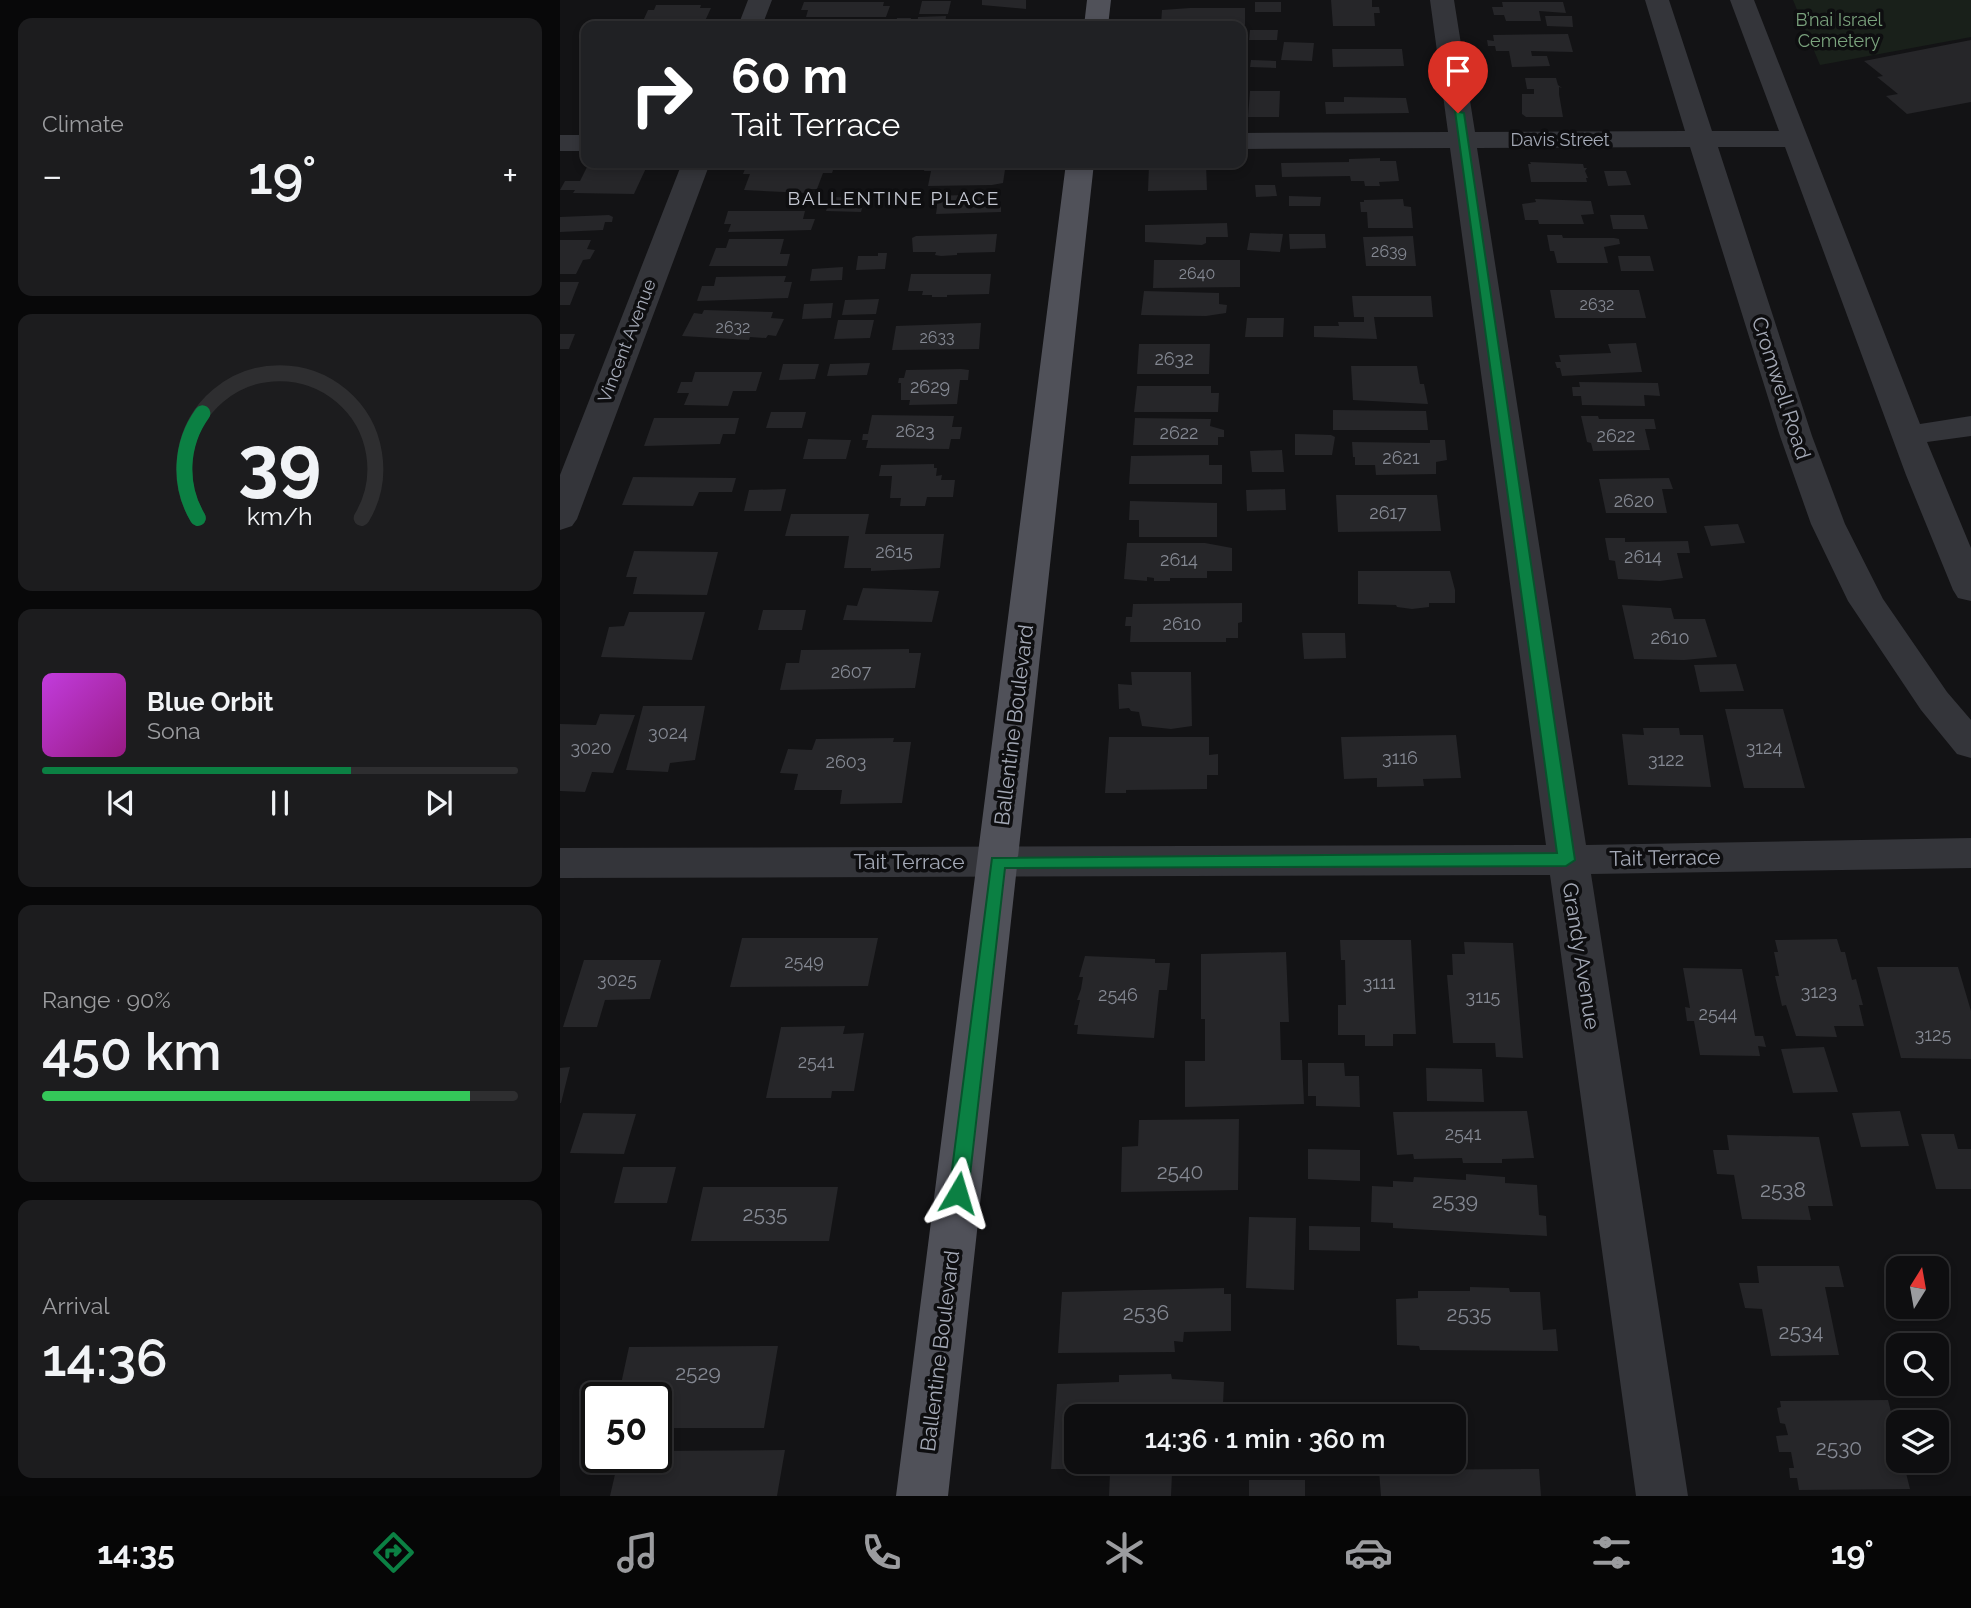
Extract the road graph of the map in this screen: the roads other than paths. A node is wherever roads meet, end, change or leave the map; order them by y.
1 (760, 0) edge
2 (1099, 0) edge
3 (1442, 0) edge
4 (1657, 0) edge
5 (1742, 0) edge
6 (752, 21) edge
7 (1097, 21) edge
8 (1701, 139) junction
9 (1796, 139) junction
10 (1246, 141) edge
11 (1462, 141) junction
12 (560, 143) edge
13 (581, 143) edge
14 (694, 168) edge
15 (1079, 168) edge
16 (1968, 432) edge
17 (1908, 435) junction
18 (560, 519) edge
19 (1959, 532) edge
20 (1971, 590) edge
21 (1971, 745) edge
22 (1971, 853) edge
23 (1566, 860) junction
24 (998, 862) junction
25 (560, 863) edge
26 (922, 1496) edge
27 (1662, 1496) edge

1 - 6 street
2 - 7 main road
3 - 11 street, Grandy Avenue
4 - 8 street, Cromwell Road
5 - 9 street
8 - 9 street, Davis Street
8 - 11 street, Davis Street
8 - 21 street, Cromwell Road
9 - 17 street
10 - 11 street, Davis Street
11 - 23 street, Grandy Avenue
12 - 13 street
14 - 18 street, Vincent Avenue
15 - 24 main road, Ballentine Boulevard
16 - 17 street
17 - 19 street
19 - 20 street
22 - 23 street, Tait Terrace
23 - 24 street, Tait Terrace
23 - 27 street, Grandy Avenue
24 - 25 street, Tait Terrace
24 - 26 main road, Ballentine Boulevard

